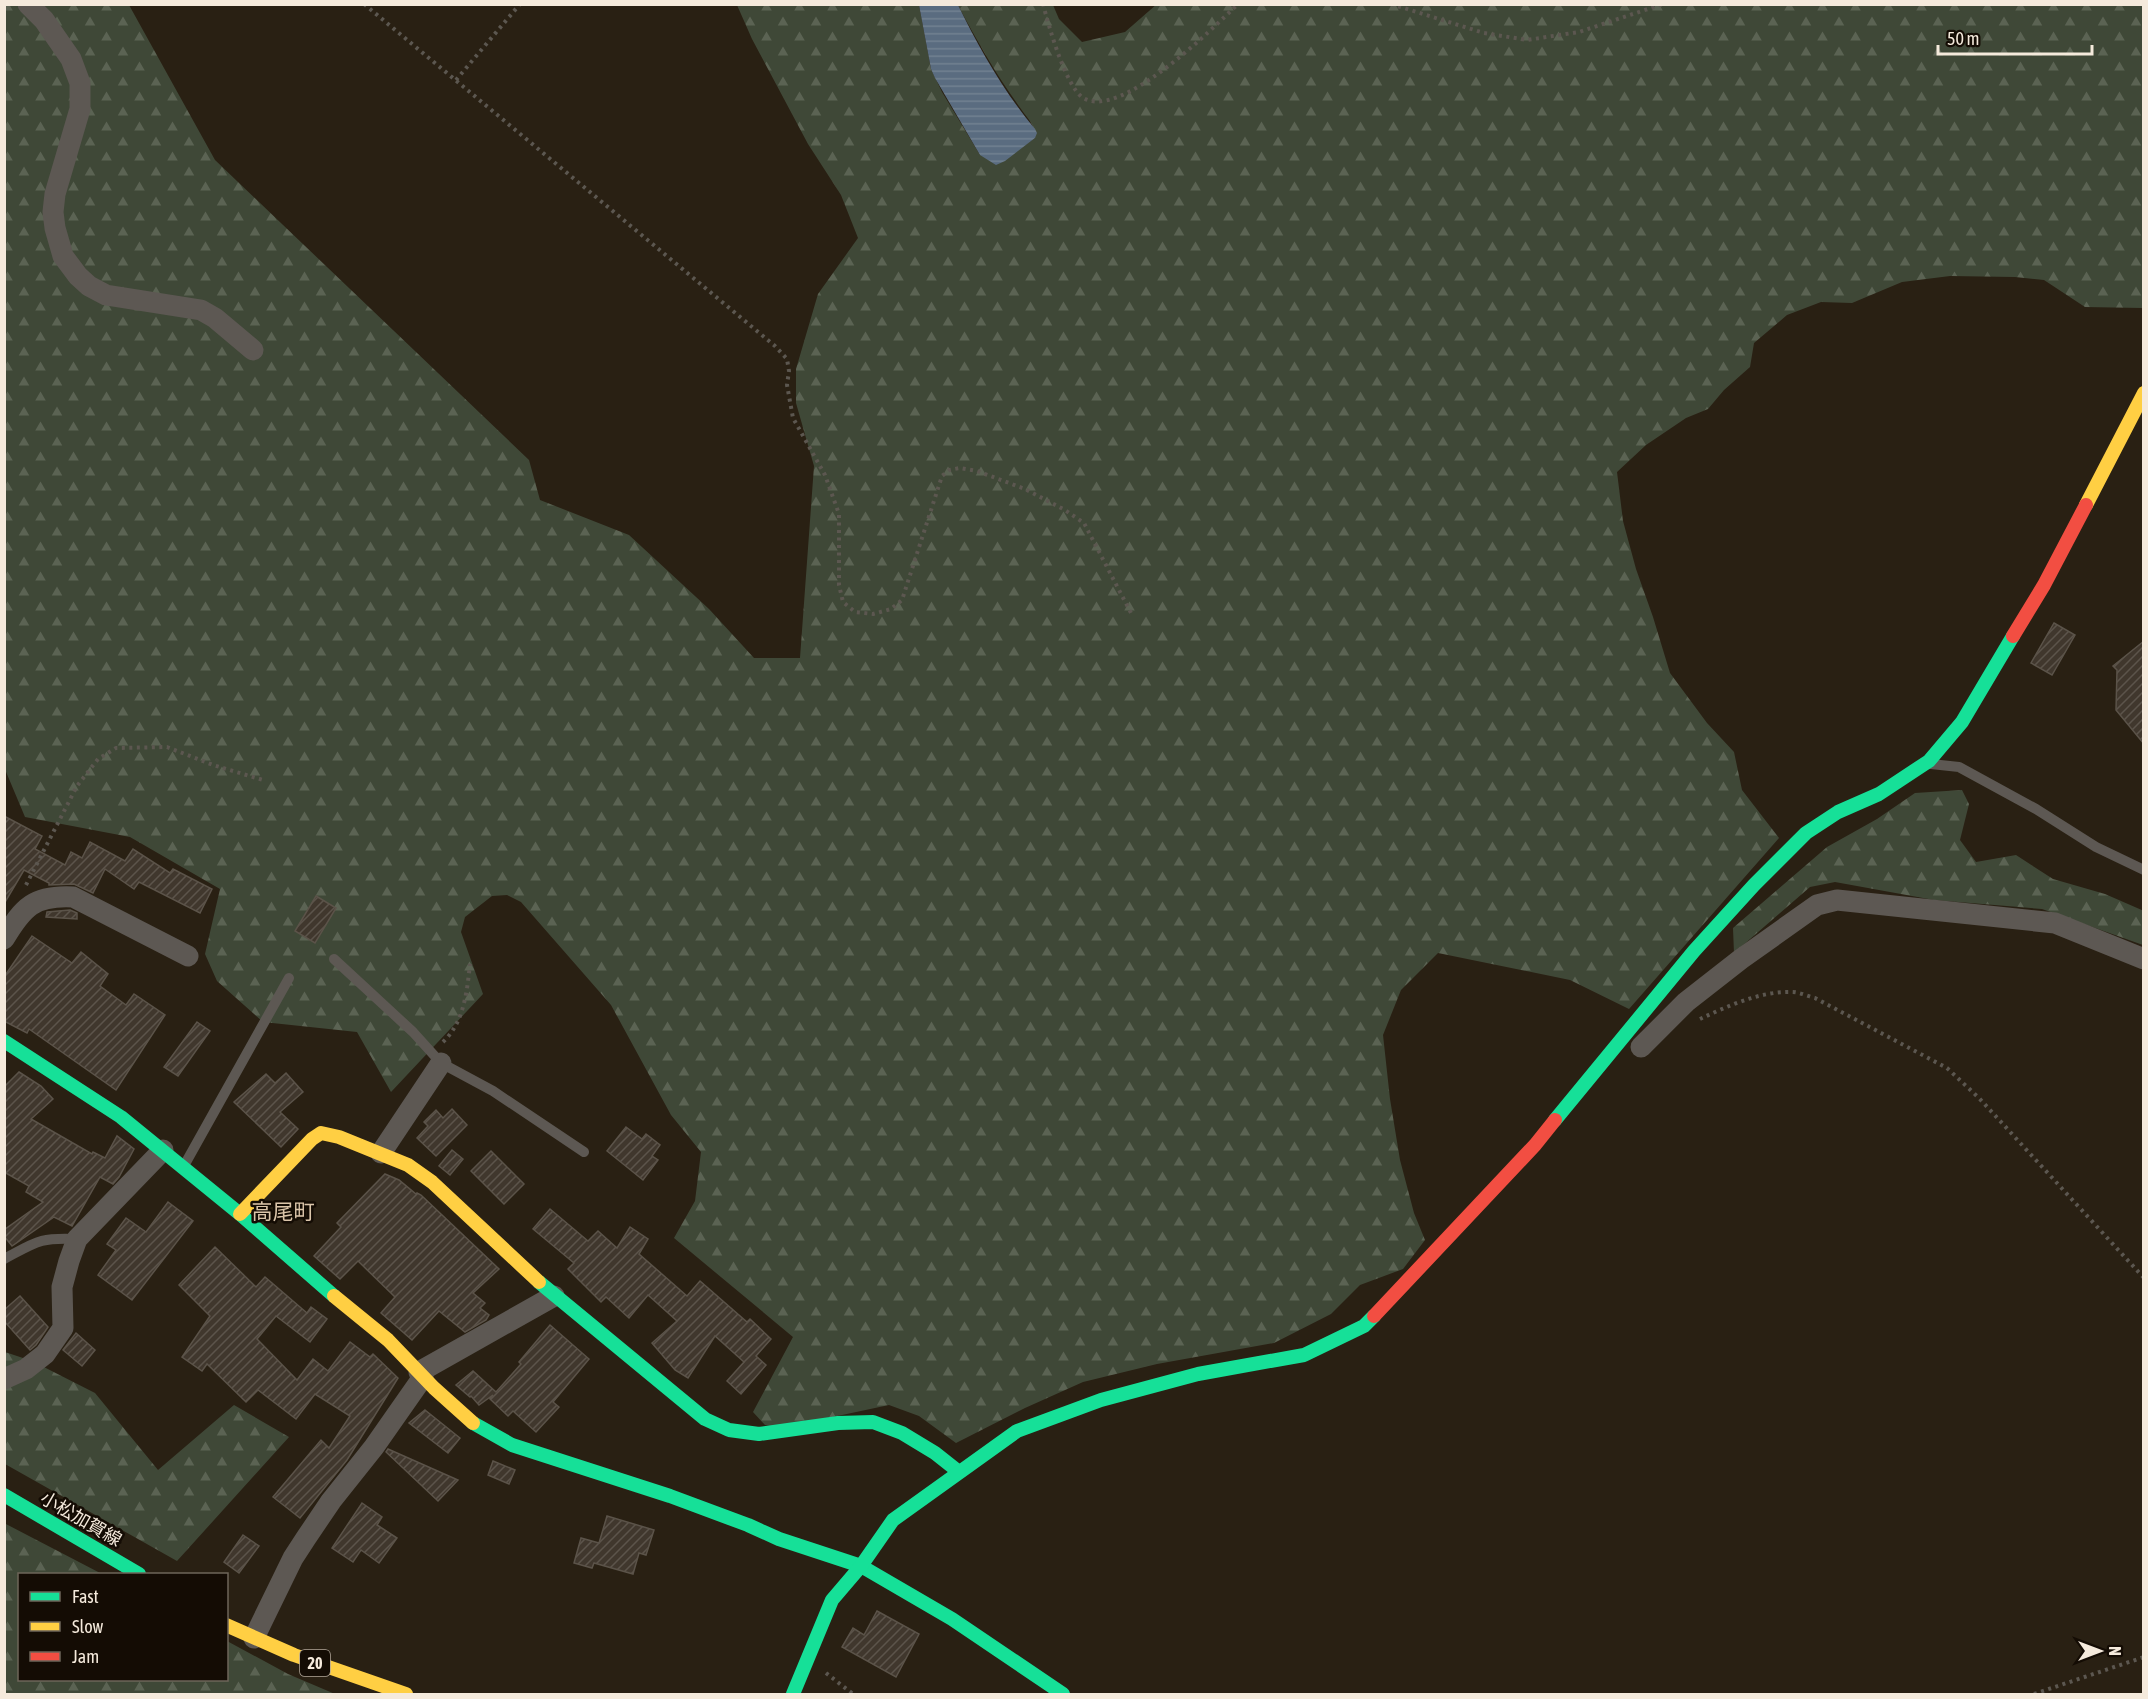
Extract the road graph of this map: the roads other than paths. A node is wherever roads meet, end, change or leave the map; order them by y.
1 (28, 4) edge
2 (253, 350) dead end
3 (2144, 393) edge
4 (2139, 411) edge
5 (1925, 763) junction
6 (2144, 870) edge
7 (4, 939) edge
8 (188, 956) dead end
9 (334, 959) dead end
10 (2144, 959) edge
11 (289, 978) dead end
12 (4, 1041) edge
13 (1641, 1047) dead end
14 (437, 1058) junction
15 (163, 1150) junction
16 (584, 1152) dead end
17 (381, 1153) junction
18 (183, 1167) junction
19 (240, 1214) junction
20 (77, 1239) junction
21 (4, 1259) edge
22 (554, 1296) junction
23 (421, 1374) junction
24 (4, 1379) edge
25 (959, 1472) junction
26 (4, 1495) edge
27 (861, 1566) junction
28 (136, 1573) edge
29 (228, 1626) edge
30 (254, 1638) junction
31 (406, 1695) edge
32 (793, 1695) edge
33 (1063, 1695) edge

1 - 2 street
3 - 4 street
4 - 5 street
5 - 6 lane
5 - 25 street
7 - 8 street
9 - 14 lane
10 - 13 street
11 - 18 lane
12 - 15 street
14 - 16 lane
14 - 17 street
15 - 18 street
15 - 20 street
17 - 19 street
17 - 22 street
18 - 19 street
19 - 23 street
20 - 21 lane
20 - 24 street
22 - 23 street
22 - 25 street
23 - 27 street
23 - 30 street
25 - 27 street
26 - 28 street, 小松加賀線
27 - 32 street
27 - 33 street
29 - 30 street, 20
30 - 31 street, 20

